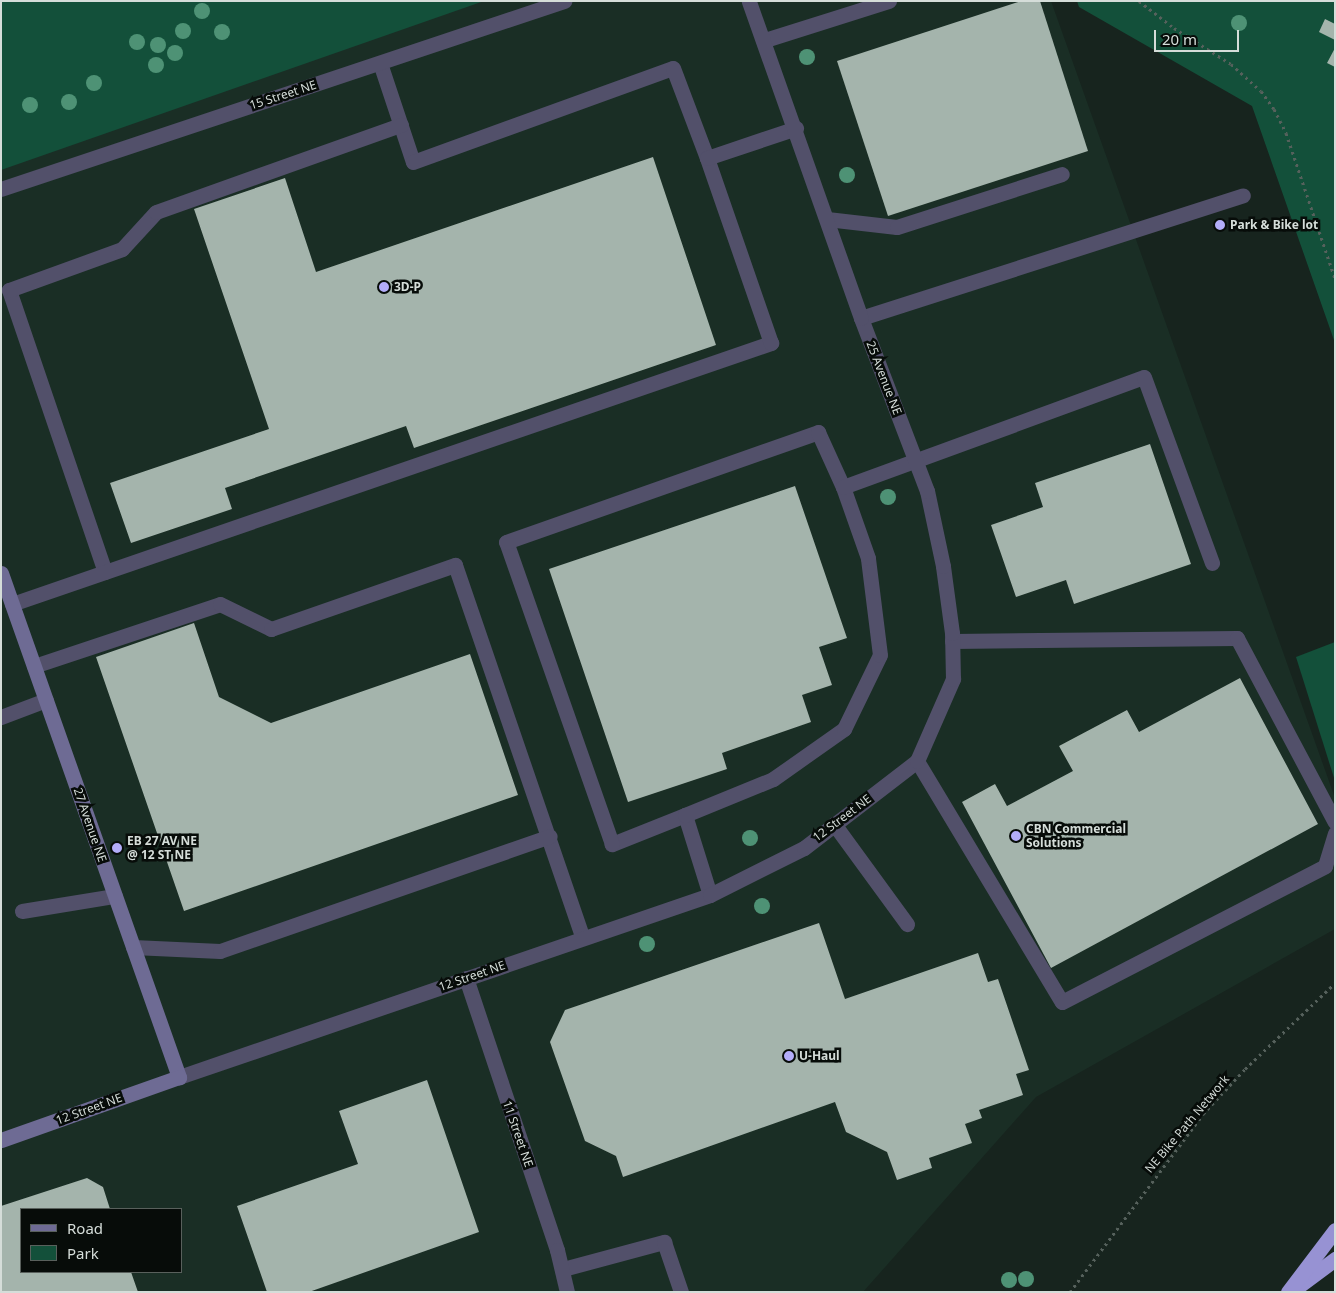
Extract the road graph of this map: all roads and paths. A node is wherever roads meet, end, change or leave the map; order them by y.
1 (564, 1) edge
2 (749, 1) edge
3 (889, 1) edge
4 (1139, 1) edge
5 (765, 40) junction
6 (380, 62) junction
7 (402, 125) junction
8 (796, 128) junction
9 (707, 158) junction
10 (1062, 174) dead end
11 (1, 189) edge
12 (1243, 195) dead end
13 (827, 219) junction
14 (1335, 279) edge
15 (861, 318) junction
16 (915, 461) junction
17 (843, 487) junction
18 (1212, 563) dead end
19 (105, 572) junction
20 (1, 573) edge
21 (12, 604) junction
22 (952, 641) junction
23 (34, 666) junction
24 (46, 700) junction
25 (1, 716) edge
26 (917, 761) junction
27 (685, 815) junction
28 (1335, 822) edge
29 (834, 824) junction
30 (1335, 834) edge
31 (550, 836) junction
32 (710, 895) junction
33 (115, 896) junction
34 (22, 912) dead end
35 (908, 924) dead end
36 (583, 938) junction
37 (133, 947) junction
38 (466, 978) junction
39 (1335, 983) edge
40 (179, 1076) junction
41 (1, 1140) edge
42 (1335, 1230) edge
43 (1335, 1258) edge
44 (563, 1269) junction
45 (567, 1292) edge
46 (681, 1292) edge
47 (1070, 1292) edge
48 (1290, 1292) edge

1 - 6 street, 15 Street NE
2 - 5 street, 25 Avenue NE
3 - 5 street
4 - 14 path
5 - 8 street, 25 Avenue NE
6 - 7 street
6 - 11 street, 15 Street NE
7 - 9 street
7 - 19 street
8 - 9 street
8 - 13 street, 25 Avenue NE
9 - 19 street
10 - 13 street
12 - 15 street
13 - 15 street, 25 Avenue NE
15 - 16 street, 25 Avenue NE
16 - 17 street
16 - 18 street
16 - 22 street, 25 Avenue NE
17 - 27 street
17 - 27 street
19 - 21 street
20 - 21 street, 27 Avenue NE
21 - 23 street, 27 Avenue NE
22 - 26 street, 25 Avenue NE
22 - 28 street
23 - 24 street, 27 Avenue NE
23 - 31 street
24 - 25 street
24 - 33 street, 27 Avenue NE
26 - 29 street, 12 Street NE
26 - 30 street
27 - 32 street
29 - 32 street, 12 Street NE
29 - 35 street
31 - 36 street
31 - 37 street
32 - 36 street, 12 Street NE
33 - 34 street
33 - 37 street, 27 Avenue NE
36 - 38 street, 12 Street NE
37 - 40 street, 27 Avenue NE
38 - 40 street, 12 Street NE
38 - 44 street, 11 Street NE
39 - 47 path, NE Bike Path Network
40 - 41 street, 12 Street NE
42 - 48 highway
43 - 48 highway
44 - 45 street, 11 Street NE
44 - 46 street

